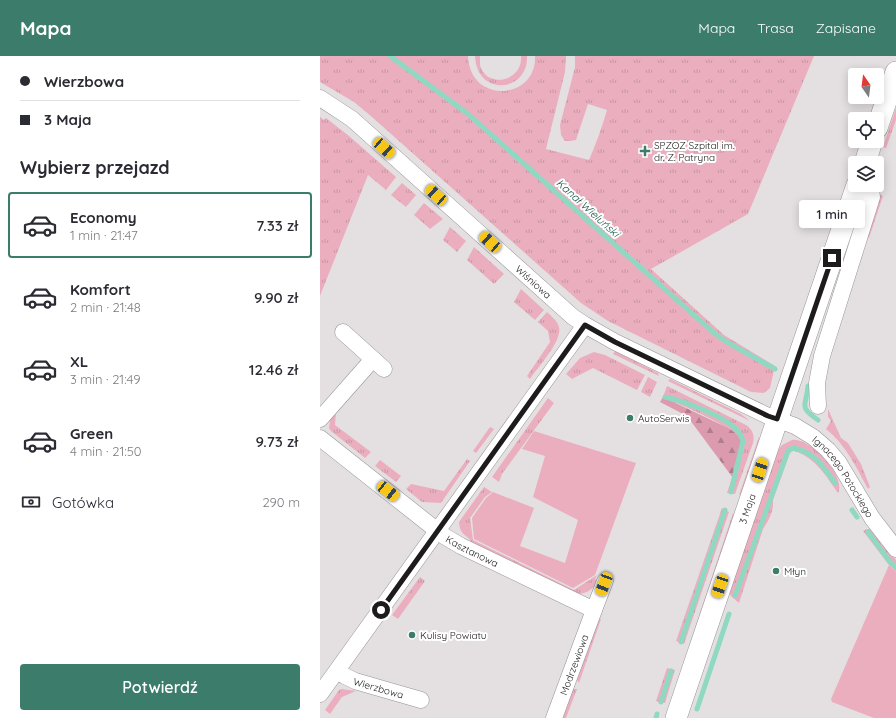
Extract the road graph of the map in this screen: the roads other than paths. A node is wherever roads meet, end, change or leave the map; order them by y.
1 (896, 72) edge
2 (320, 98) edge
3 (882, 112) edge
4 (855, 192) edge
5 (871, 192) edge
6 (585, 325) junction
7 (342, 332) dead end
8 (818, 406) dead end
9 (320, 419) edge
10 (777, 419) junction
11 (320, 438) edge
12 (438, 530) junction
13 (896, 549) edge
14 (605, 581) dead end
15 (594, 610) junction
16 (337, 671) junction
17 (321, 690) edge
18 (422, 700) dead end
19 (554, 718) edge
20 (676, 718) edge

1 - 3 main road
2 - 6 street, Wiśniowa
4 - 10 main road, 3 Maja
5 - 8 street, 3 Maja
6 - 10 street, Wiśniowa
6 - 12 street
7 - 9 street
10 - 13 street, Ignacego Potockiego
10 - 20 main road, 3 Maja
11 - 12 street, Kasztanowa
12 - 15 street, Kasztanowa
12 - 16 street
14 - 15 street
15 - 19 street, Modrzewiowa
16 - 17 street
16 - 18 street, Wierzbowa

